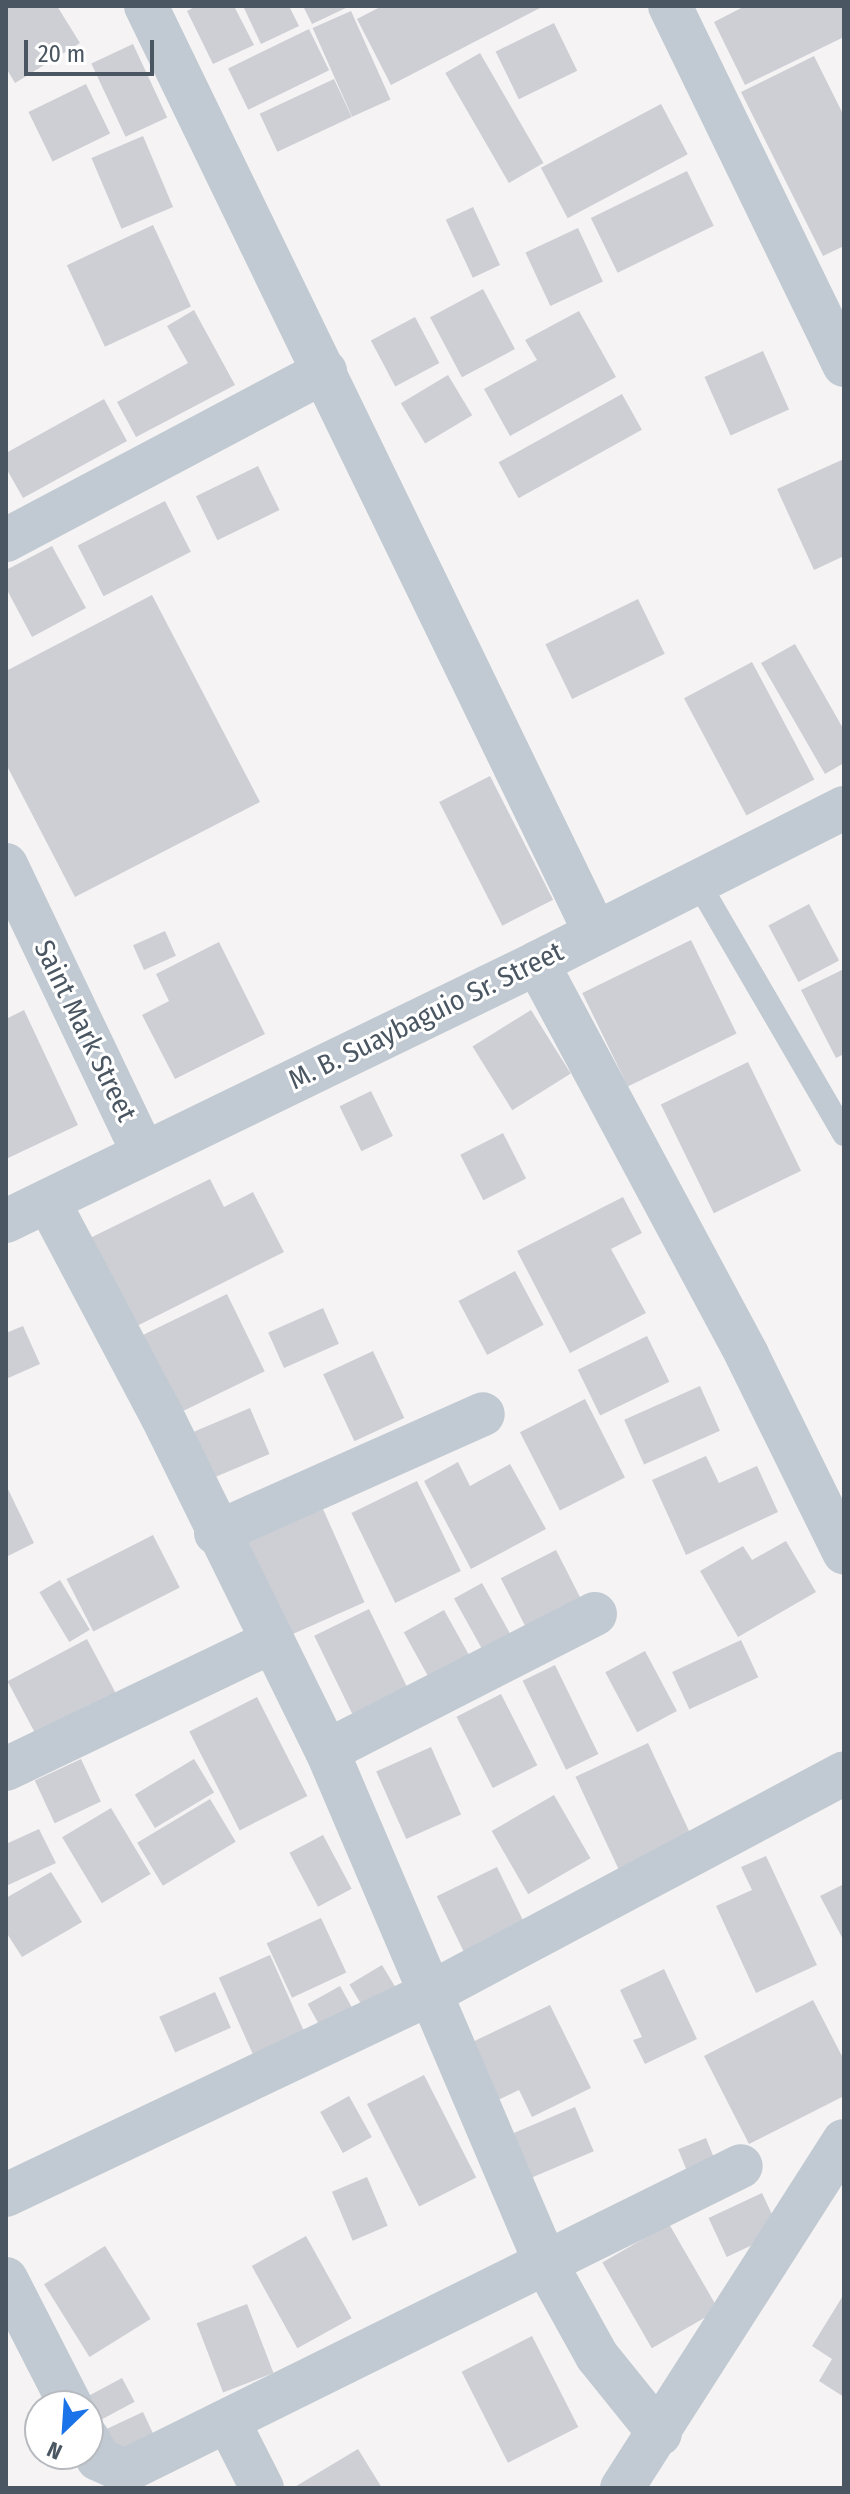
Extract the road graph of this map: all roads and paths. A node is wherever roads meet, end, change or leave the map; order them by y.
1 (146, 6) edge
2 (670, 6) edge
3 (844, 365) edge
4 (325, 371) junction
5 (6, 540) edge
6 (844, 808) edge
7 (6, 865) edge
8 (697, 881) junction
9 (595, 932) junction
10 (537, 963) junction
11 (844, 1134) edge
12 (144, 1154) junction
13 (48, 1201) junction
14 (6, 1221) edge
15 (483, 1414) dead end
16 (216, 1533) junction
17 (844, 1552) edge
18 (595, 1614) dead end
19 (273, 1641) junction
20 (327, 1751) junction
21 (6, 1769) edge
22 (844, 1773) edge
23 (427, 1995) junction
24 (844, 2141) edge
25 (741, 2166) dead end
26 (6, 2195) edge
27 (546, 2264) junction
28 (6, 2279) edge
29 (63, 2390) edge
30 (229, 2423) junction
31 (660, 2434) junction
32 (104, 2462) edge
33 (262, 2488) edge
34 (622, 2488) edge

1 - 4 street
2 - 3 street
4 - 5 street
4 - 9 street
6 - 8 street, M. B. Suaybaguio Sr. Street
7 - 12 street, Saint Mark Street
8 - 9 street, M. B. Suaybaguio Sr. Street
8 - 11 lane
9 - 10 street, M. B. Suaybaguio Sr. Street
10 - 12 street, M. B. Suaybaguio Sr. Street
10 - 17 street
12 - 13 street, M. B. Suaybaguio Sr. Street
13 - 14 street, M. B. Suaybaguio Sr. Street
13 - 16 street
15 - 16 street
16 - 19 street
18 - 20 street
19 - 20 street
19 - 21 street
20 - 23 street
22 - 23 street
23 - 26 street
23 - 27 street
24 - 31 street
25 - 27 street
27 - 30 street
27 - 31 street
28 - 29 street
30 - 32 street
30 - 33 street
31 - 34 street

